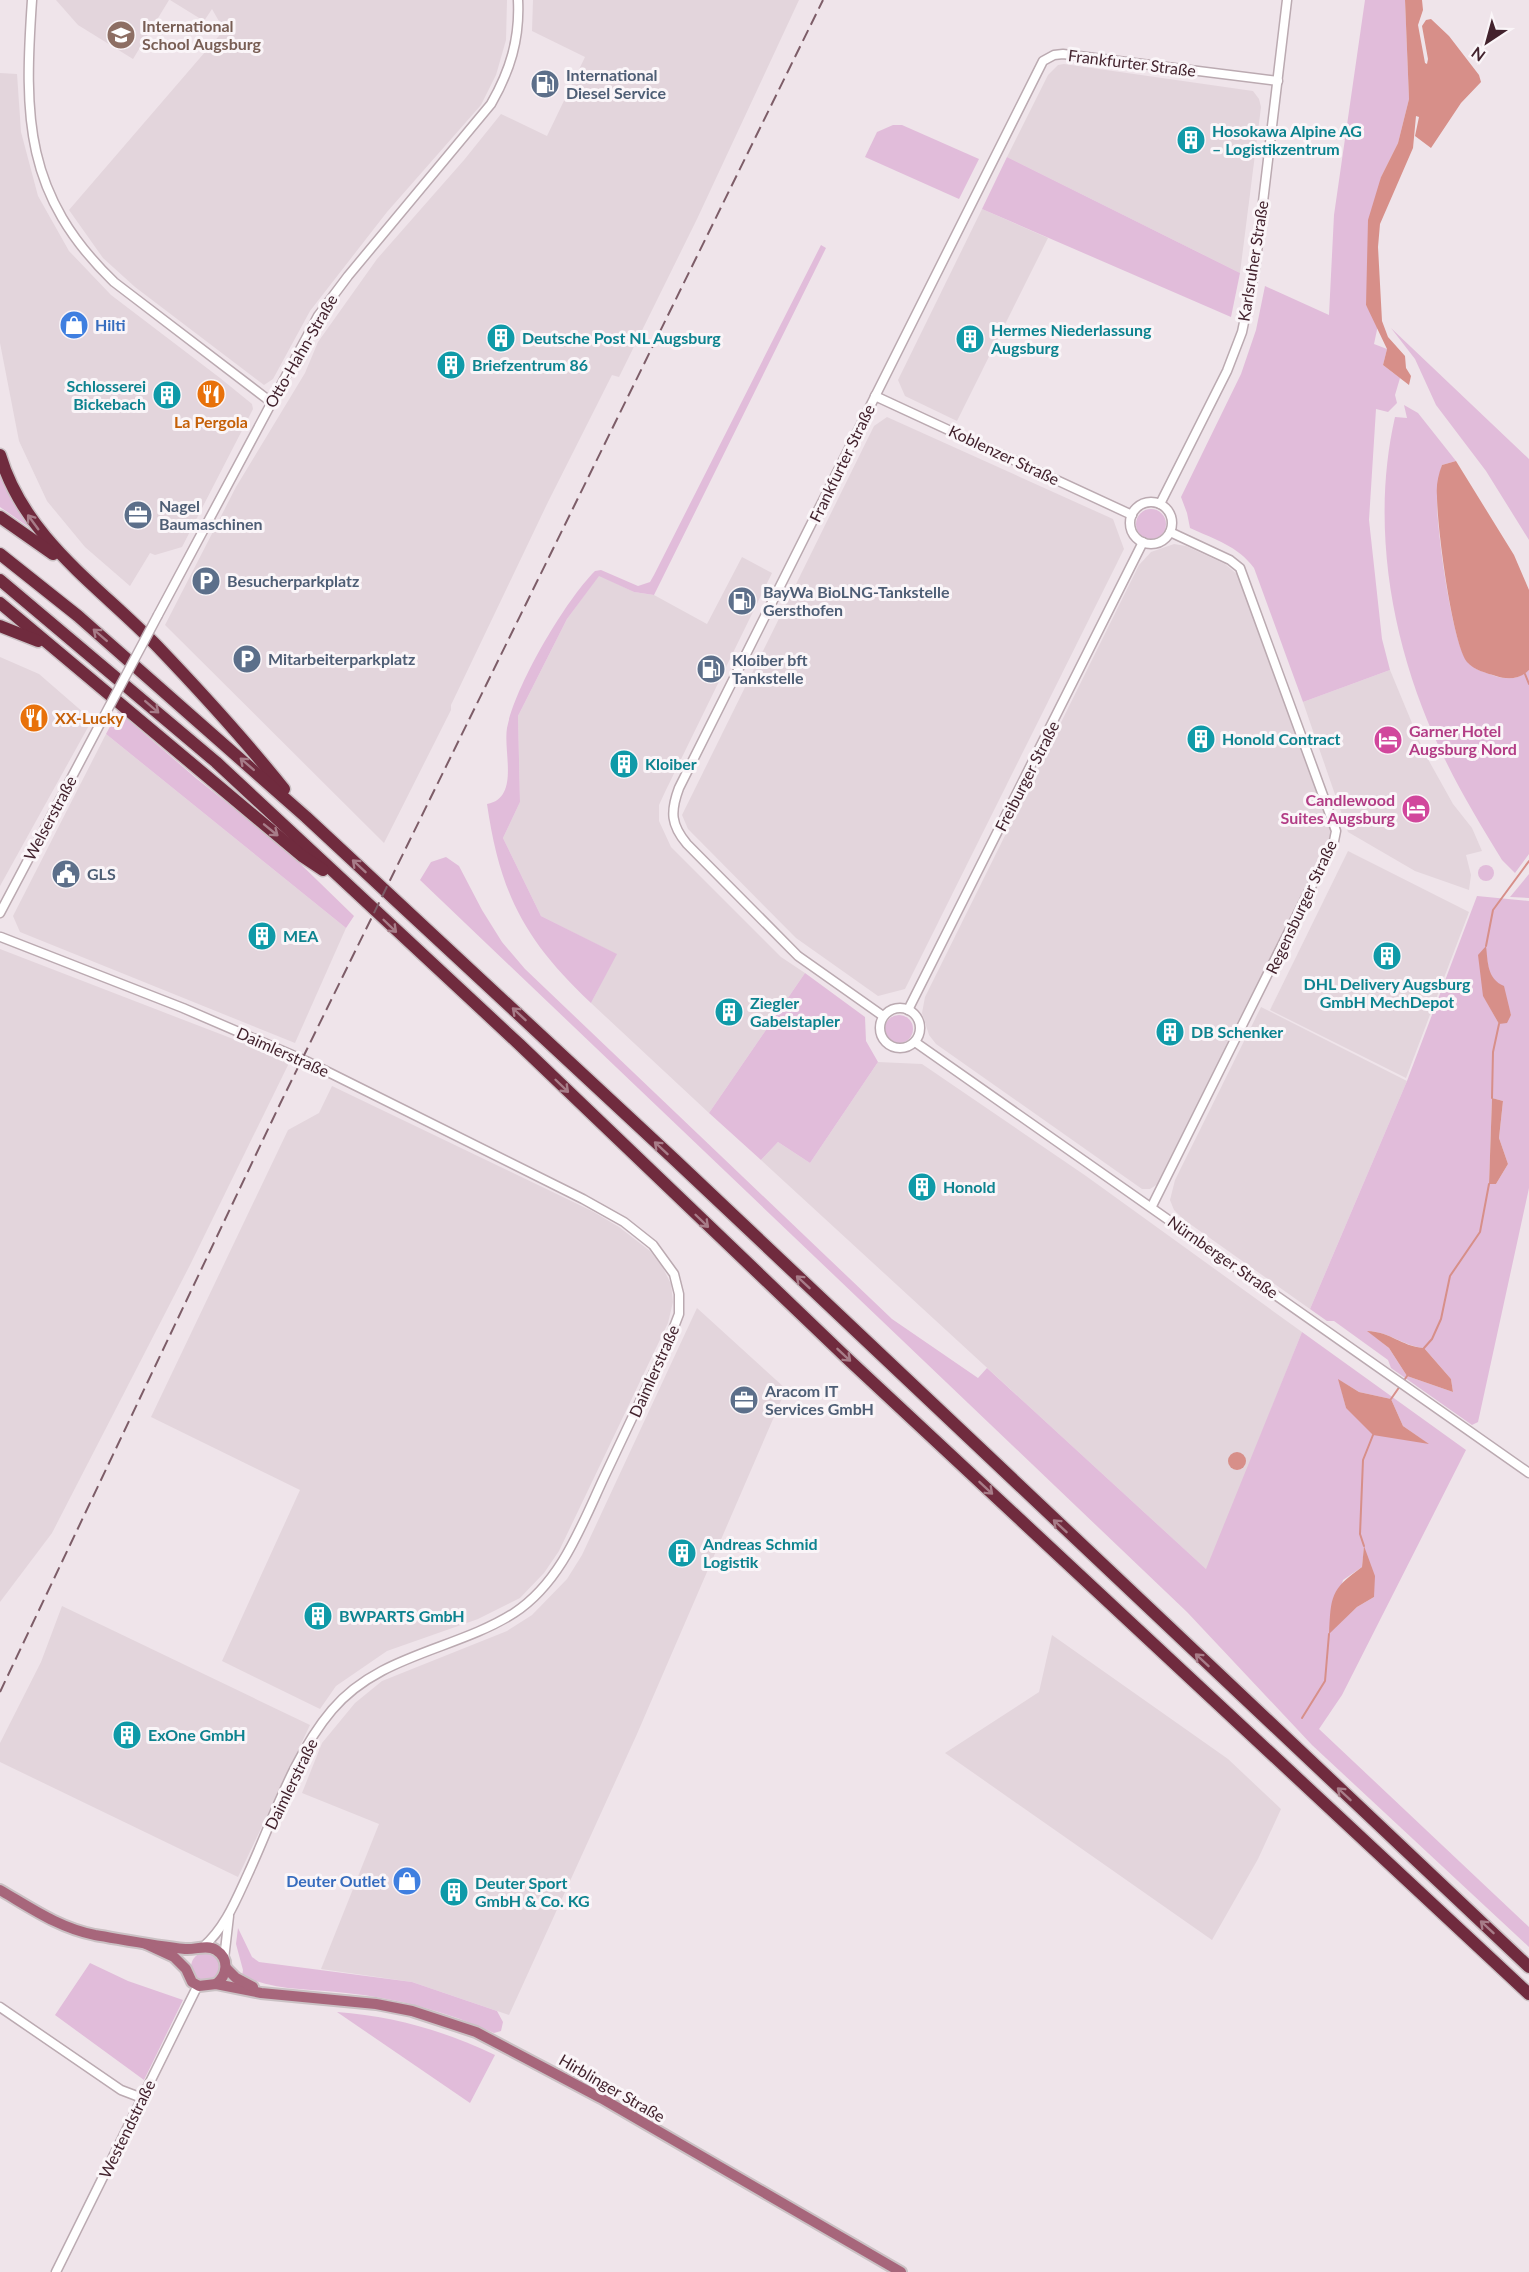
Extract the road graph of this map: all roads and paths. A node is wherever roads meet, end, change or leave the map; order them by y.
1 (32, 0) edge
2 (518, 0) edge
3 (1287, 0) edge
4 (1278, 81) junction
5 (875, 396) junction
6 (271, 402) junction
7 (0, 454) edge
8 (1160, 504) junction
9 (1132, 515) junction
10 (0, 517) edge
11 (1170, 532) junction
12 (1143, 542) junction
13 (0, 554) edge
14 (71, 566) junction
15 (0, 580) edge
16 (0, 603) edge
17 (0, 626) edge
18 (61, 653) junction
19 (101, 722) joint
20 (306, 817) junction
21 (348, 886) junction
22 (0, 913) edge
23 (0, 926) edge
24 (0, 937) edge
25 (908, 1010) junction
26 (883, 1016) junction
27 (915, 1042) junction
28 (1152, 1206) junction
29 (1529, 1473) edge
30 (0, 1890) edge
31 (230, 1913) junction
32 (146, 1944) junction
33 (199, 1948) junction
34 (225, 1963) junction
35 (1529, 1967) edge
36 (186, 1969) junction
37 (216, 1984) junction
38 (198, 1985) junction
39 (1529, 1994) edge
40 (285, 1996) junction
41 (0, 2007) edge
42 (142, 2098) junction
43 (56, 2272) edge
44 (901, 2272) edge

1 - 6 street
2 - 6 street, Otto-Hahn-Straße
3 - 4 street, Karlsruher Straße
4 - 5 street, Frankfurter Straße
4 - 8 street, Karlsruher Straße
5 - 9 street, Koblenzer Straße
5 - 26 street, Frankfurter Straße
6 - 19 street, Otto-Hahn-Straße, bridge
14 -> 7 highway
8 - 9 street
8 - 11 street
9 - 12 street
10 - 14 highway
11 - 12 street
11 - 28 street, Regensburger Straße
12 - 25 street, Freiburger Straße
20 -> 13 highway
14 - 20 highway
15 -> 21 highway
16 - 18 highway
17 - 18 highway
18 -> 21 highway
19 - 22 street, Welserstraße
35 -> 20 highway
21 -> 39 highway
23 - 24 street
24 - 31 street, Daimlerstraße
25 - 26 street
25 - 27 street
26 - 27 street
27 - 28 street, Nürnberger Straße
28 - 29 street, Nürnberger Straße
30 - 32 main road, Hirblinger Straße
31 - 33 street, Daimlerstraße
31 - 34 street, Daimlerstraße
32 - 33 main road, Hirblinger Straße
32 - 36 main road, Hirblinger Straße
33 - 34 main road, Hirblinger Straße
33 - 36 main road
34 - 37 main road
34 - 40 main road, Hirblinger Straße
36 - 38 main road, Hirblinger Straße
37 - 38 main road, Hirblinger Straße
37 - 40 main road, Hirblinger Straße
38 - 42 street, Westendstraße
40 - 44 main road, Hirblinger Straße
41 - 42 street
42 - 43 street, Westendstraße

